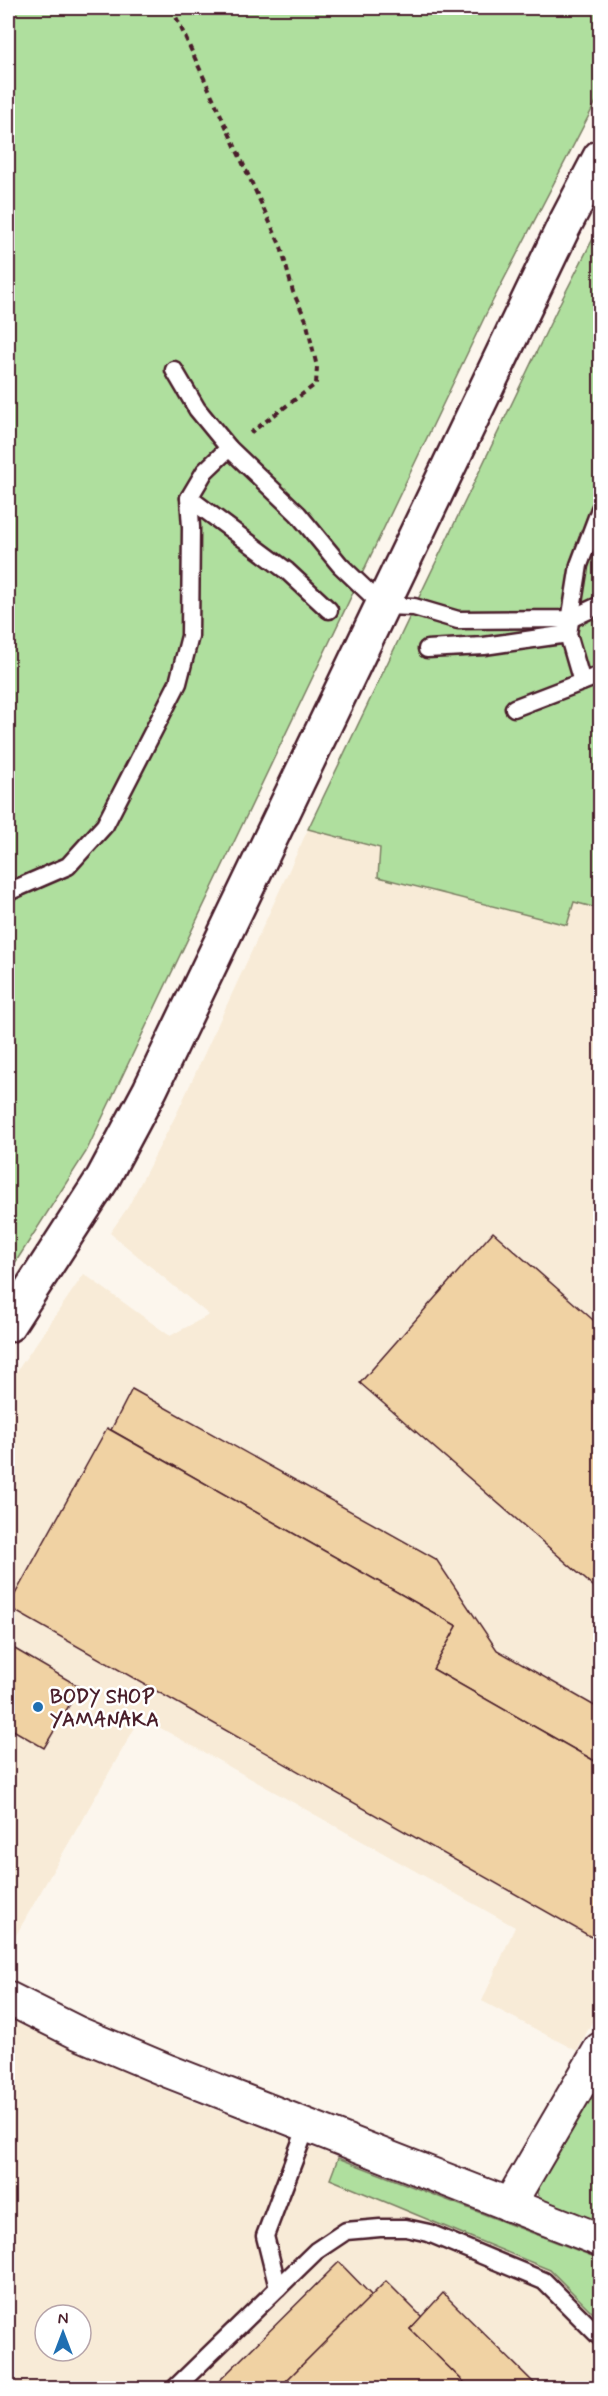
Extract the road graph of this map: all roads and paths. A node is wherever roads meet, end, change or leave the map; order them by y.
1 (172, 8) edge
2 (600, 157) edge
3 (174, 370) dead end
4 (229, 448) junction
5 (189, 498) junction
6 (600, 509) edge
7 (600, 605) edge
8 (383, 606) junction
9 (329, 610) dead end
10 (569, 626) junction
11 (427, 648) dead end
12 (600, 675) edge
13 (582, 682) junction
14 (514, 708) dead end
15 (8, 892) edge
16 (8, 1325) edge
17 (8, 1998) edge
18 (600, 2049) edge
19 (307, 2126) junction
20 (509, 2205) junction
21 (600, 2240) edge
22 (278, 2288) junction
23 (600, 2337) edge
24 (175, 2388) edge

1 - 4 path
2 - 8 street
3 - 4 lane
4 - 5 lane
4 - 8 lane
5 - 9 lane
5 - 15 lane
6 - 10 lane
7 - 10 lane
8 - 10 lane
8 - 16 street
10 - 11 lane
10 - 13 lane
12 - 13 lane
13 - 14 lane
17 - 19 street
18 - 20 street
19 - 20 street
19 - 22 lane
20 - 21 street
22 - 23 lane
22 - 24 lane

